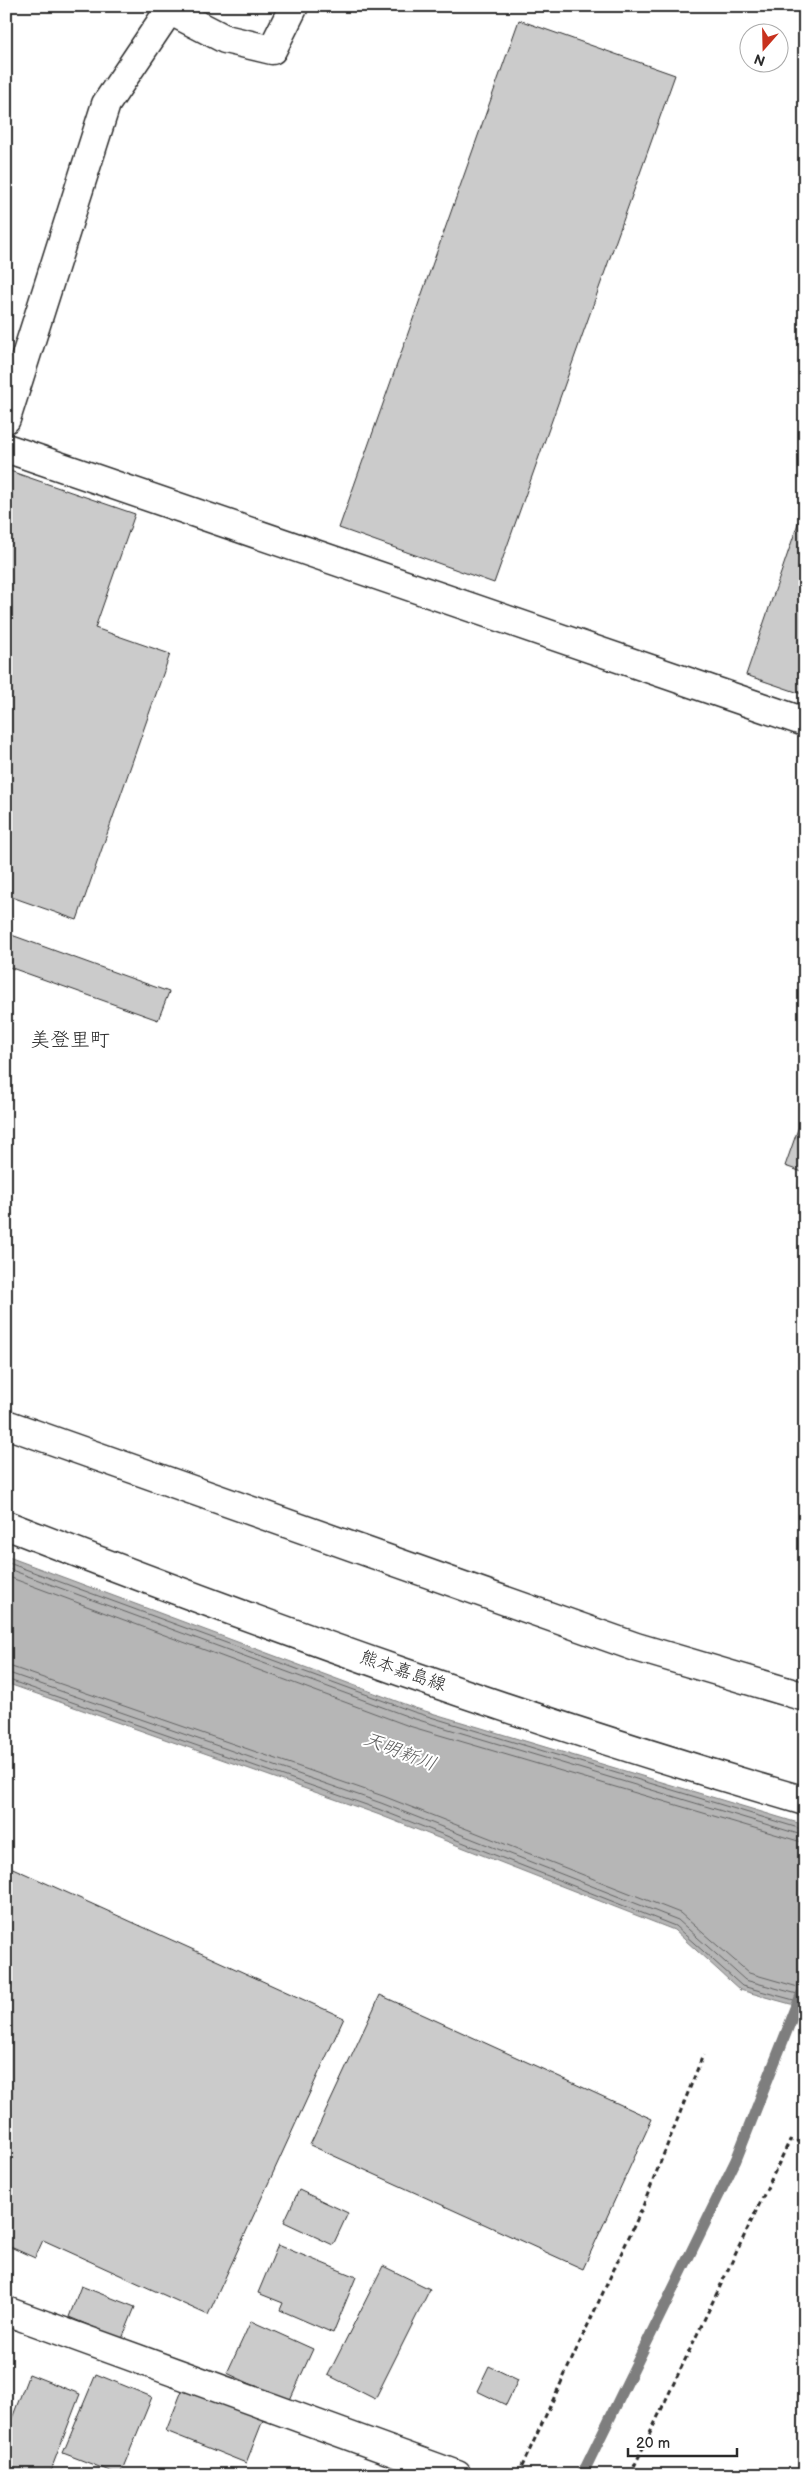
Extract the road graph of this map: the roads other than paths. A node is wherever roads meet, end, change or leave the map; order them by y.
1 (294, 6) edge
2 (170, 8) edge
3 (6, 419) edge
4 (6, 448) edge
5 (805, 722) edge
6 (6, 1424) edge
7 (6, 1526) edge
8 (805, 1697) edge
9 (805, 1801) edge
10 (6, 2311) edge
11 (457, 2475) edge

1 - 2 street
2 - 3 street
4 - 5 street
6 - 8 street
7 - 9 street, 熊本嘉島線
10 - 11 street

